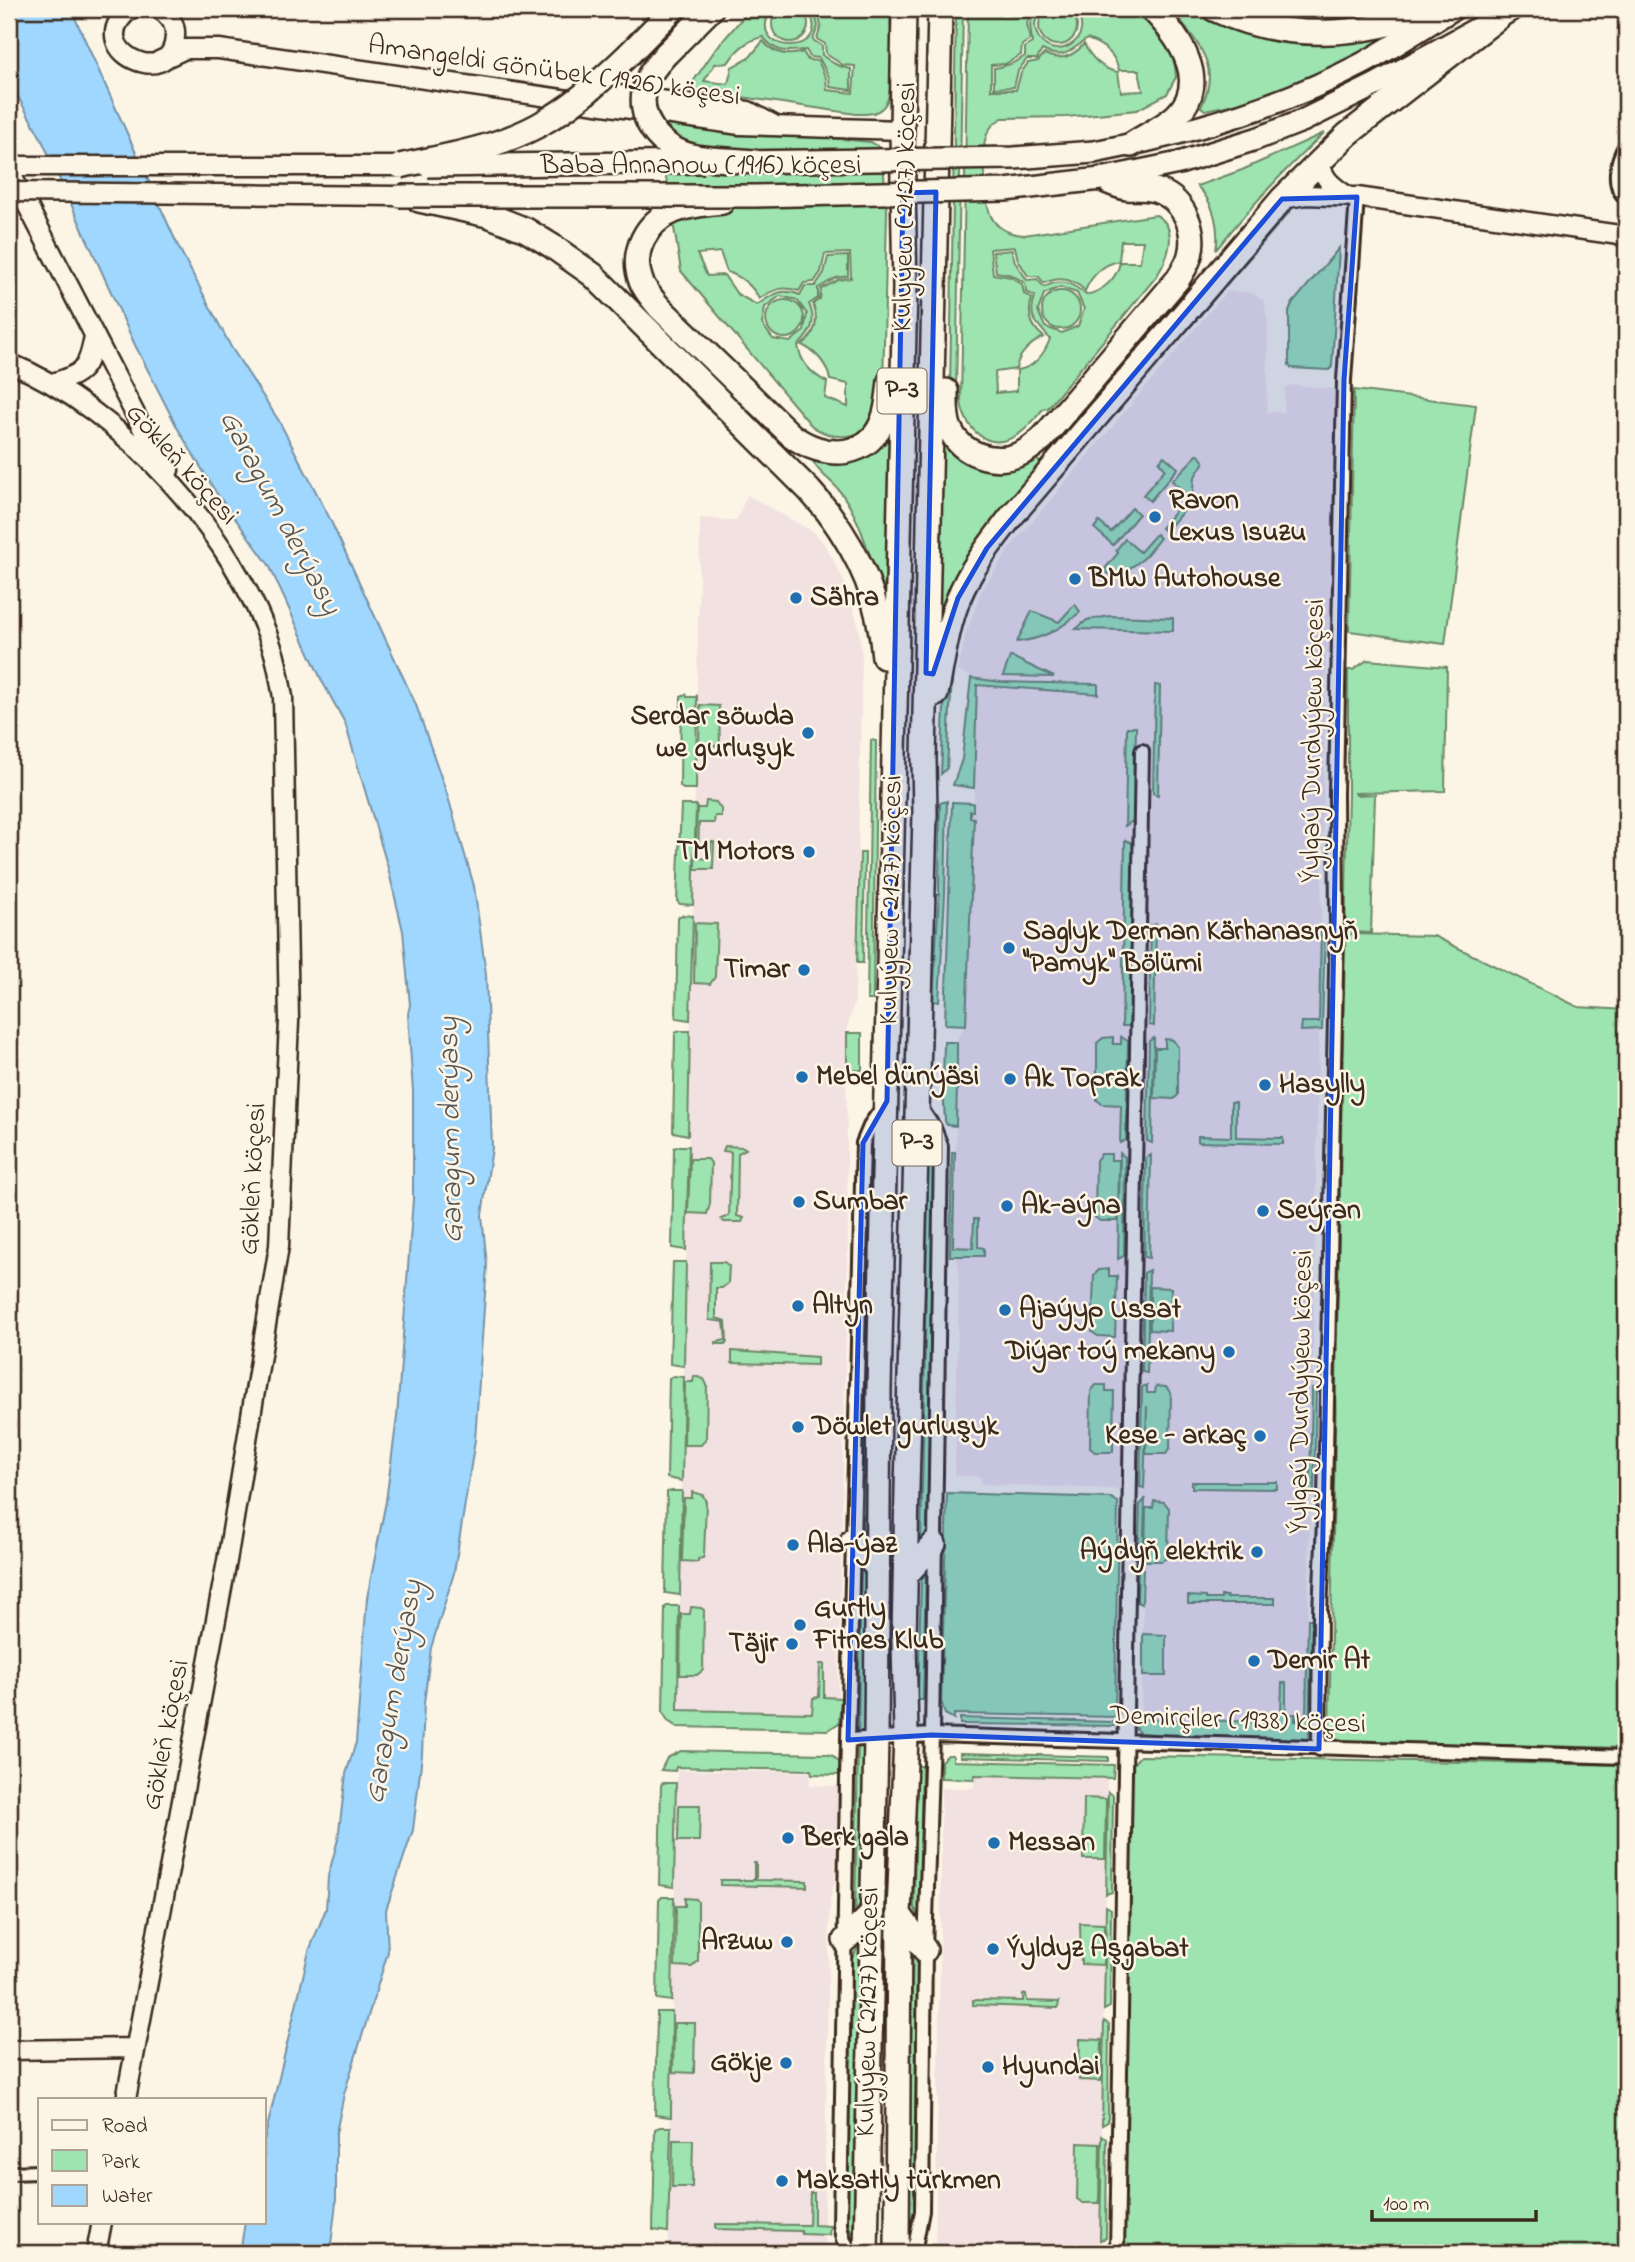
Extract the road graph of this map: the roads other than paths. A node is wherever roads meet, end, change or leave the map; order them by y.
1 (131, 9) edge
2 (673, 9) edge
3 (711, 9) edge
4 (903, 9) edge
5 (941, 9) edge
6 (1152, 9) edge
7 (1214, 9) edge
8 (1436, 9) edge
9 (1453, 9) edge
10 (167, 11) edge
11 (1506, 13) edge
12 (219, 49) junction
13 (159, 61) junction
14 (902, 130) junction
15 (1131, 145) junction
16 (1626, 145) edge
17 (755, 162) junction
18 (1320, 162) junction
19 (400, 166) junction
20 (9, 168) edge
21 (1101, 179) junction
22 (9, 192) edge
23 (399, 195) junction
24 (756, 196) junction
25 (1352, 196) junction
26 (1626, 198) edge
27 (1282, 199) junction
28 (1626, 236) edge
29 (934, 281) junction
30 (905, 288) junction
31 (94, 337) junction
32 (9, 363) edge
33 (52, 383) junction
34 (205, 523) junction
35 (894, 750) junction
36 (1142, 751) dead end
37 (924, 759) junction
38 (887, 1101) junction
39 (918, 1104) junction
40 (853, 1540) junction
41 (934, 1544) junction
42 (878, 1569) junction
43 (907, 1574) junction
44 (932, 1735) junction
45 (906, 1736) junction
46 (876, 1738) junction
47 (848, 1740) junction
48 (1125, 1742) junction
49 (1319, 1749) junction
50 (1626, 1757) edge
51 (872, 1914) junction
52 (899, 1914) junction
53 (845, 1940) junction
54 (925, 1950) junction
55 (135, 2048) junction
56 (9, 2050) edge
57 (126, 2098) edge
58 (38, 2172) edge
59 (9, 2173) edge
60 (103, 2224) edge
61 (96, 2253) edge
62 (851, 2253) edge
63 (866, 2253) edge
64 (897, 2253) edge
65 (909, 2253) edge
66 (1117, 2253) edge

1 - 13 street, Amangeldi Gönübek (1926) köçesi
2 - 19 highway, bridge
3 - 17 highway, bridge
4 - 14 highway, Kulyýew (2127) köçesi / P-3
5 - 29 highway, Kulyýew (2127) köçesi / P-3
6 - 15 highway
7 - 8 highway
9 - 15 main road, Baba Annanow (1916) köçesi
10 - 12 street, Amangeldi Gönübek (1926) köçesi
10 - 13 street, Amangeldi Gönübek (1926) köçesi
11 - 18 highway
11 - 21 main road, Baba Annanow (1916) köçesi
12 - 13 street, Amangeldi Gönübek (1926) köçesi
12 - 14 street, Amangeldi Gönübek (1926) köçesi
14 - 30 highway, Kulyýew (2127) köçesi / P-3
15 - 17 main road, Baba Annanow (1916) köçesi, bridge
16 - 26 street
17 - 19 main road, Baba Annanow (1916) köçesi, bridge
18 - 25 street
18 - 27 highway
19 - 20 street, Baba Annanow (1916) köçesi
20 - 31 street, Baba Annanow (1916) köçesi
21 - 24 main road, Baba Annanow (1916) köçesi, bridge
21 - 29 highway
22 - 23 street, Baba Annanow (1916) köçesi, bridge
23 - 24 main road, Baba Annanow (1916) köçesi, bridge
23 - 35 highway, bridge
24 - 30 highway, bridge
25 - 27 street
25 - 28 street
25 - 49 street, Ýylgaý Durdyýew köçesi
27 - 37 highway
29 - 37 highway, Kulyýew (2127) köçesi / P-3
30 - 35 highway, Kulyýew (2127) köçesi / P-3
31 - 33 street
31 - 34 street, Baba Annanow (1916) köçesi
32 - 33 street, Gökleň köçesi
33 - 34 street, Gökleň köçesi
34 - 55 street, Gökleň köçesi
35 - 38 highway, Kulyýew (2127) köçesi / P-3
36 - 48 street
37 - 39 highway, Kulyýew (2127) köçesi / P-3
38 - 40 street
38 - 42 highway, Kulyýew (2127) köçesi / P-3
39 - 41 street
39 - 43 highway, Kulyýew (2127) köçesi / P-3
40 - 42 highway
40 - 47 street
41 - 43 highway
41 - 44 street
42 - 46 highway, Kulyýew (2127) köçesi / P-3
43 - 45 highway, Kulyýew (2127) köçesi / P-3
44 - 45 street, Demirçiler (1938) köçesi
44 - 48 street, Demirçiler (1938) köçesi
44 - 54 street
45 - 46 street, Demirçiler (1938) köçesi
45 - 52 highway, Kulyýew (2127) köçesi / P-3
46 - 47 street, Demirçiler (1938) köçesi
46 - 51 highway, Kulyýew (2127) köçesi / P-3
47 - 53 street
48 - 49 street, Demirçiler (1938) köçesi
48 - 66 street
49 - 50 street, Demirçiler (1938) köçesi
51 - 53 highway
51 - 63 highway, Kulyýew (2127) köçesi / P-3
52 - 54 highway
52 - 64 highway, Kulyýew (2127) köçesi / P-3
53 - 62 street
54 - 65 street
55 - 56 street
55 - 57 street, Gökleň köçesi
58 - 59 street
60 - 61 street

